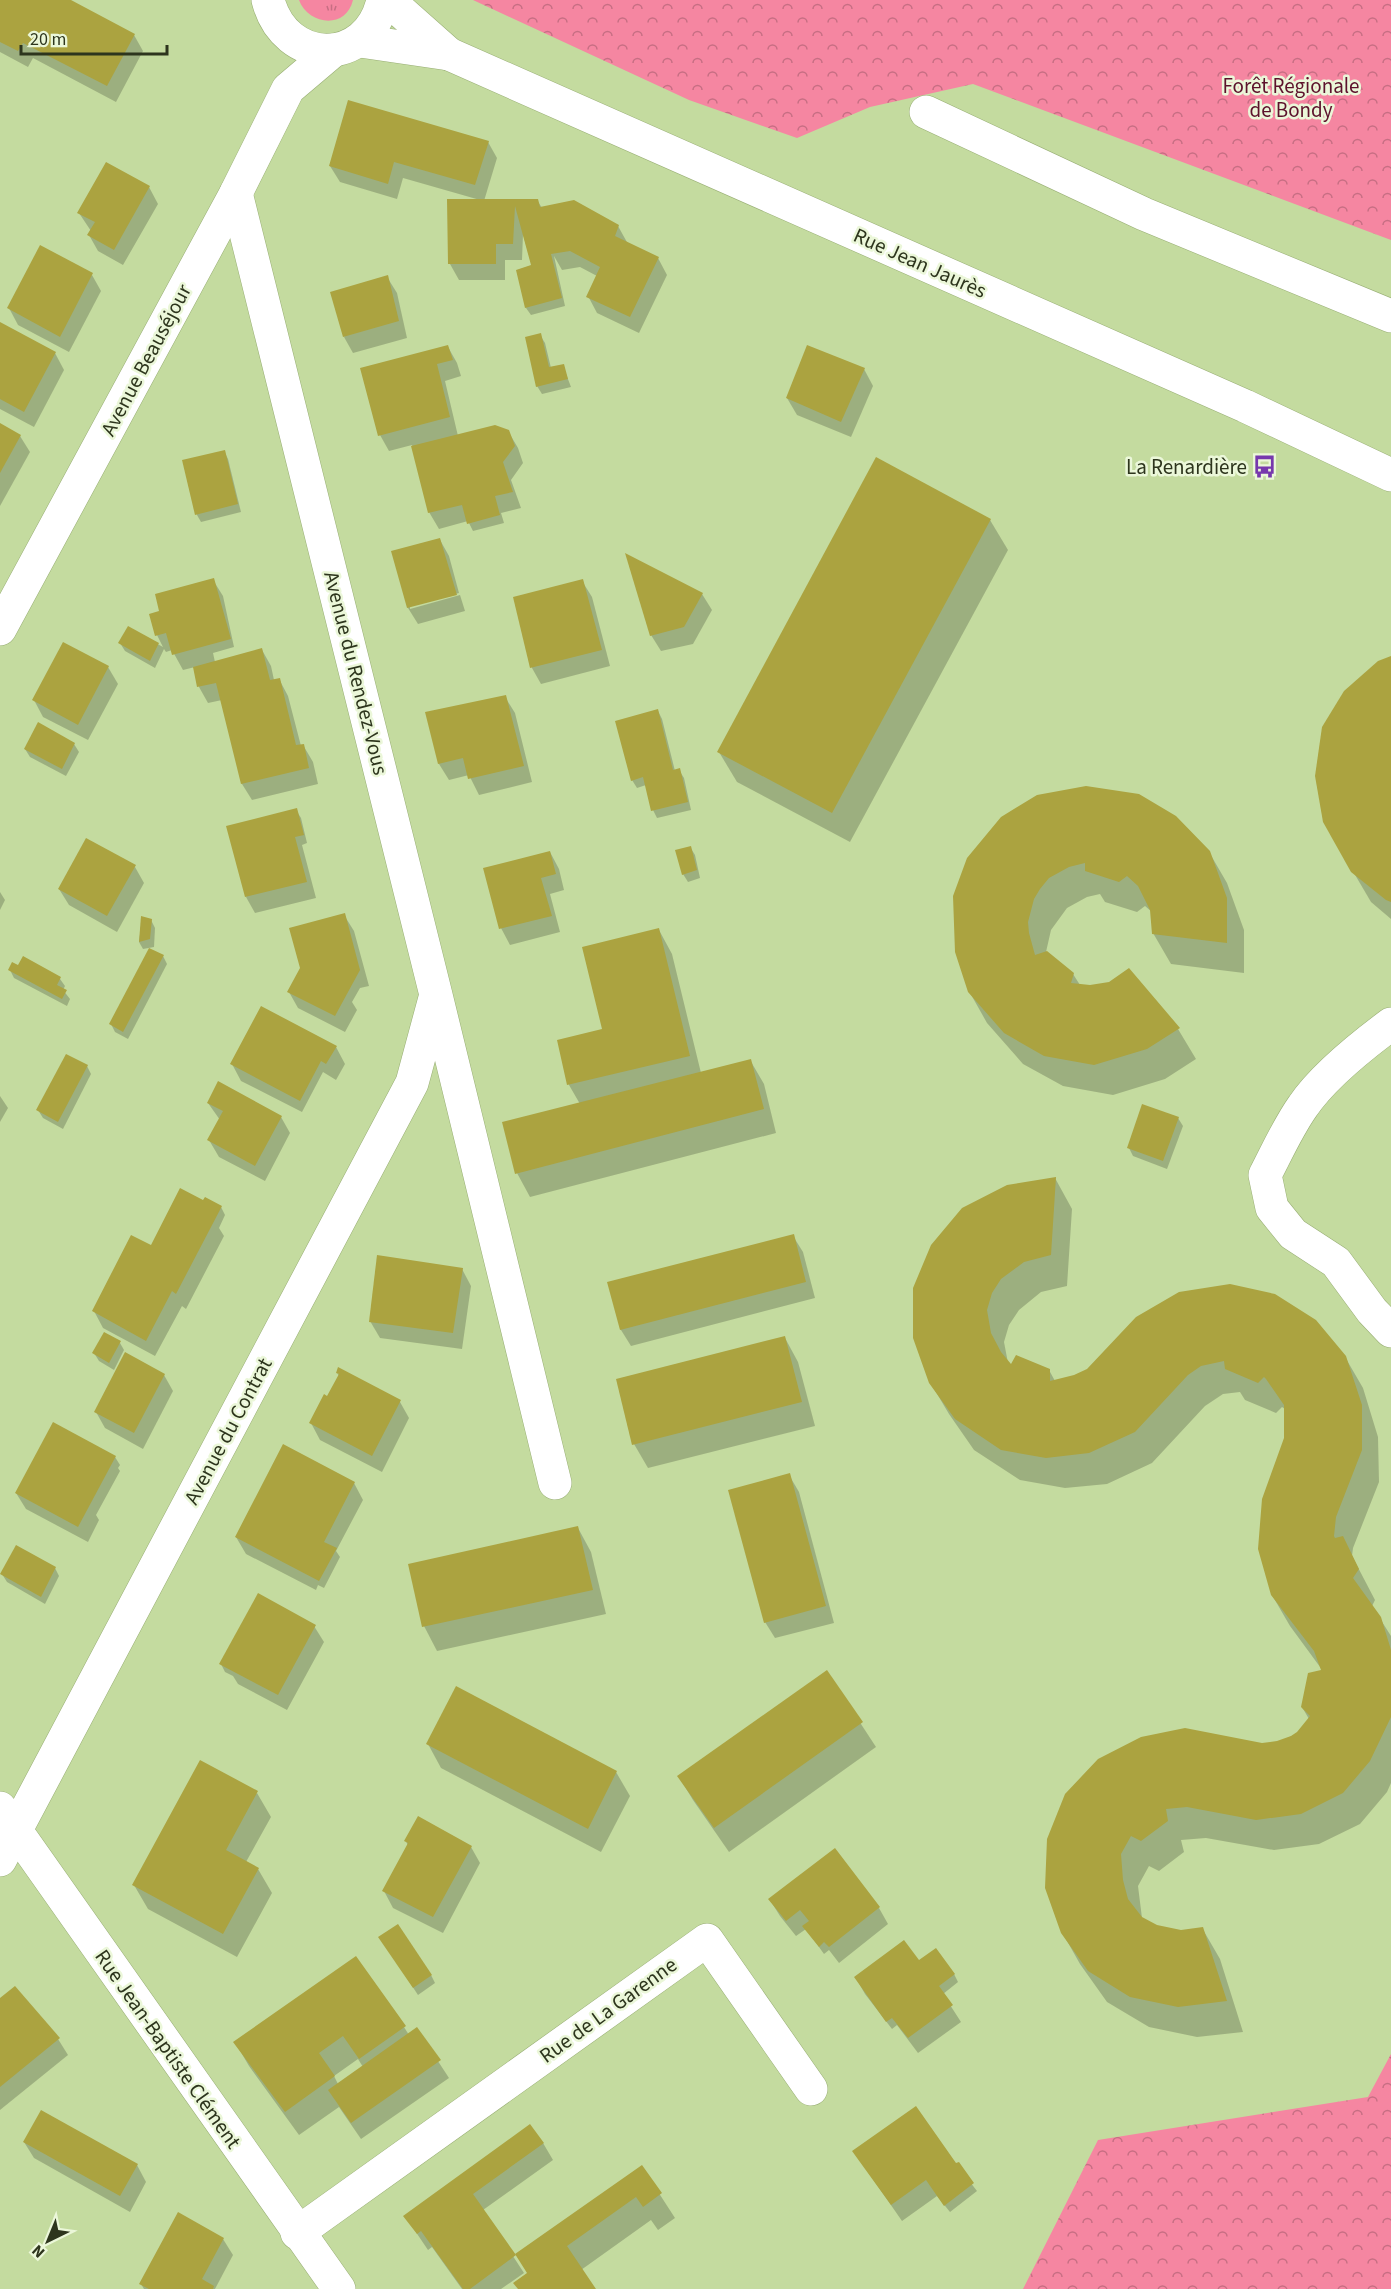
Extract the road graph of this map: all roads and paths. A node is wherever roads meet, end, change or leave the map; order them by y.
1 (268, 0) edge
2 (383, 0) edge
3 (388, 0) edge
4 (292, 40) junction
5 (347, 46) junction
6 (449, 54) junction
7 (288, 89) junction
8 (926, 112) dead end
9 (236, 192) junction
10 (1391, 316) edge
11 (1391, 475) edge
12 (0, 629) edge
13 (436, 995) junction
14 (1391, 1024) edge
15 (1391, 1331) edge
16 (555, 1483) dead end
17 (8, 1819) edge
18 (0, 1860) edge
19 (811, 2089) dead end
20 (297, 2233) junction
21 (339, 2289) edge

1 - 4 street
2 - 5 street, Avenue Beauséjour
3 - 6 street, Rue Jean Jaurès
4 - 5 street, Rue Jean Jaurès
4 - 7 street, Avenue Beauséjour
5 - 6 street, Rue Jean Jaurès
5 - 7 street, Avenue Beauséjour
6 - 11 street, Rue Jean Jaurès
7 - 9 street, Avenue Beauséjour
8 - 10 street
9 - 12 street, Avenue Beauséjour
9 - 13 street, Avenue du Rendez-Vous
13 - 16 street, Avenue du Rendez-Vous
13 - 17 street, Avenue du Contrat
14 - 15 street
17 - 18 street, Avenue du Contrat
17 - 20 street, Rue Jean-Baptiste Clément
19 - 20 street, Rue de La Garenne
20 - 21 street, Rue Jean-Baptiste Clément

